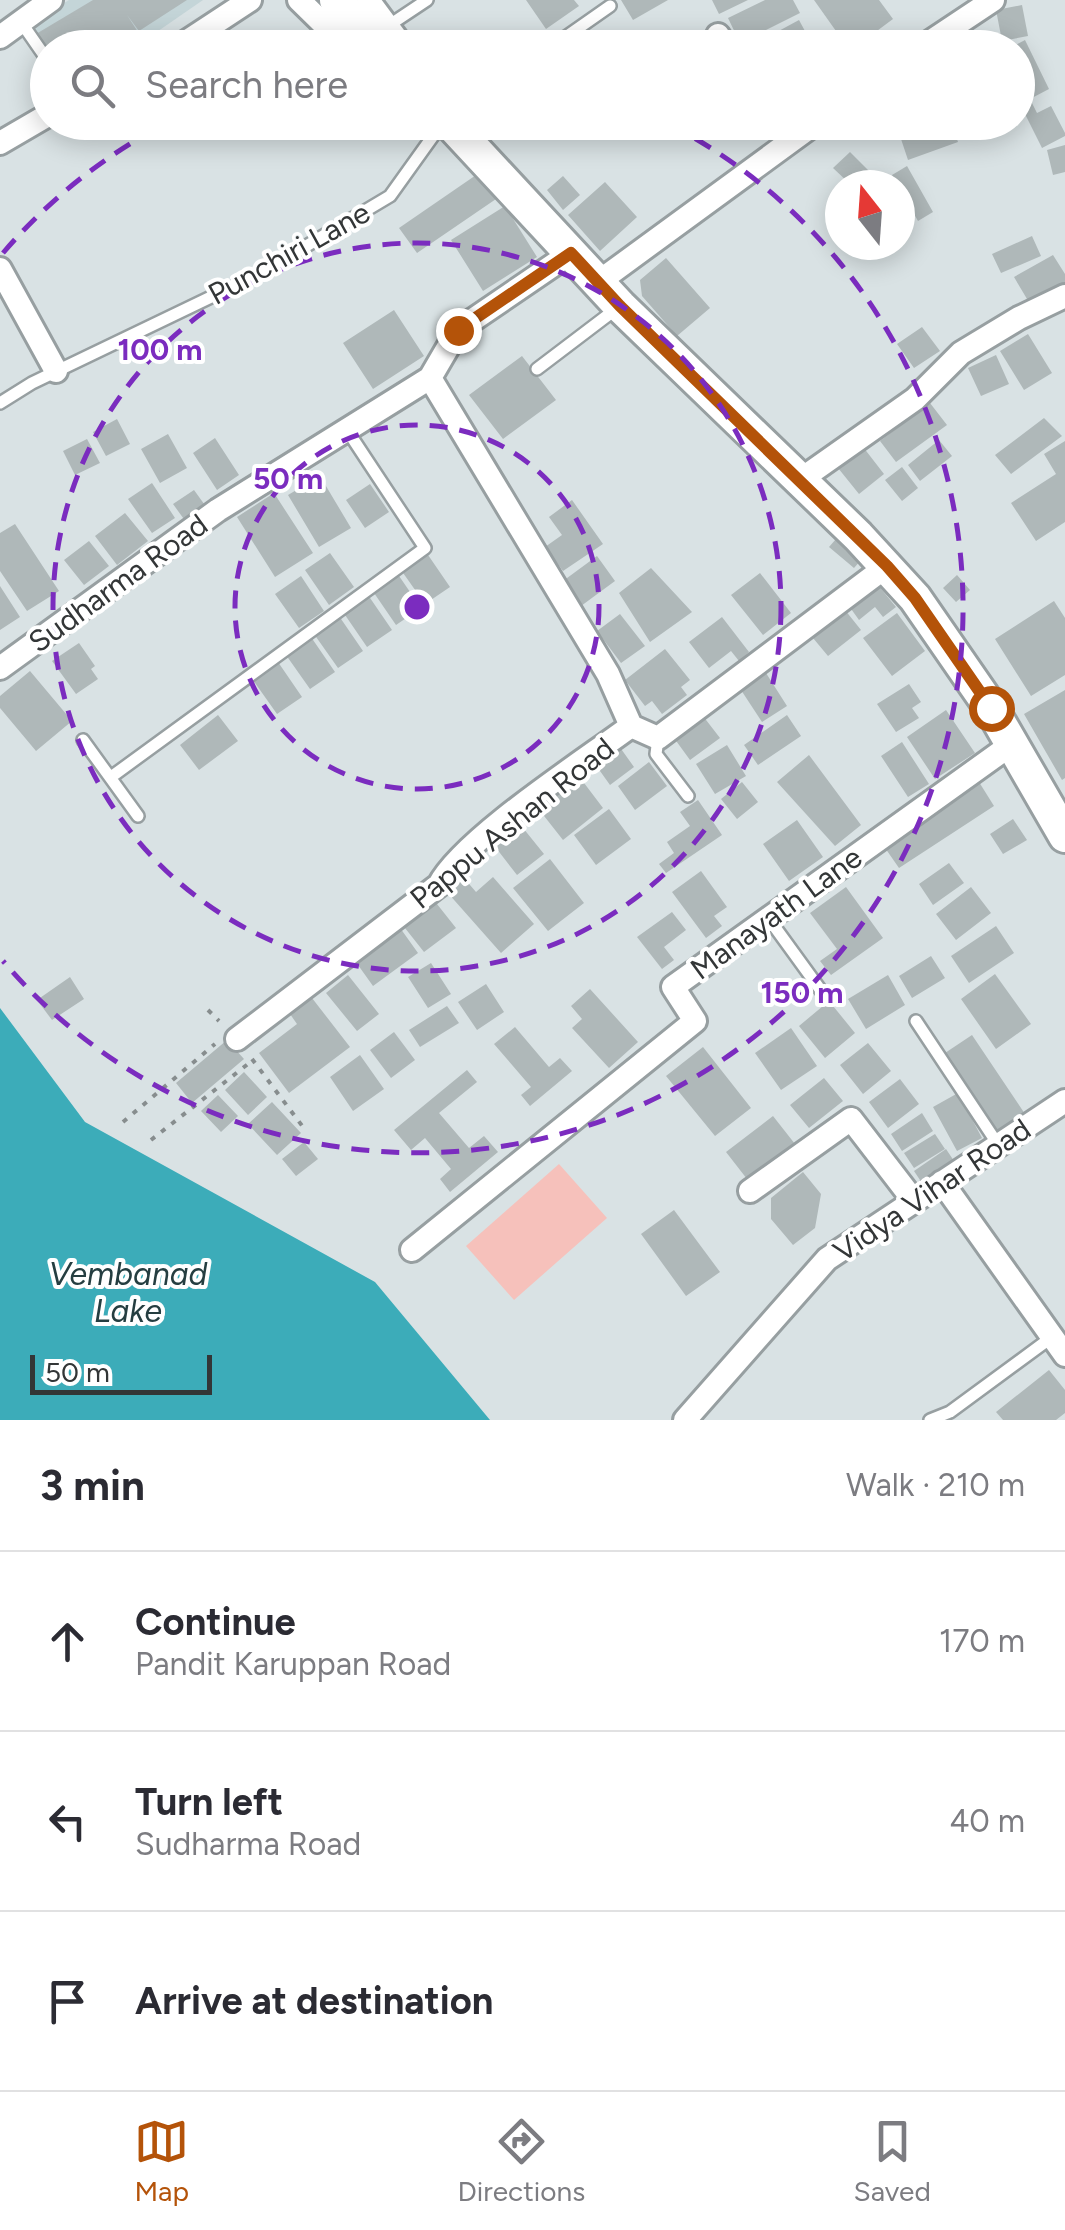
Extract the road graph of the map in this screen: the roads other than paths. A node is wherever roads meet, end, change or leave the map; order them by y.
1 (51, 0) edge
2 (250, 0) edge
3 (299, 0) edge
4 (336, 0) edge
5 (368, 0) edge
6 (427, 0) edge
7 (993, 0) edge
8 (610, 6) dead end
9 (20, 22) junction
10 (205, 30) edge
11 (330, 30) edge
12 (374, 30) edge
13 (380, 30) edge
14 (391, 30) edge
15 (576, 30) edge
16 (948, 30) edge
17 (30, 36) edge
18 (0, 37) edge
19 (30, 126) edge
20 (432, 140) edge
21 (463, 140) edge
22 (778, 140) edge
23 (0, 143) edge
24 (571, 253) junction
25 (0, 269) edge
26 (608, 295) junction
27 (1065, 296) edge
28 (537, 369) dead end
29 (56, 371) junction
30 (430, 378) junction
31 (0, 403) edge
32 (346, 428) junction
33 (800, 480) junction
34 (887, 566) junction
35 (0, 668) edge
36 (631, 726) junction
37 (658, 738) junction
38 (83, 740) dead end
39 (1012, 744) junction
40 (111, 777) junction
41 (688, 796) dead end
42 (138, 816) dead end
43 (1062, 825) edge
44 (768, 920) junction
45 (822, 992) dead end
46 (916, 1020) dead end
47 (234, 1035) road end
48 (1065, 1101) edge
49 (998, 1146) junction
50 (942, 1182) junction
51 (750, 1192) dead end
52 (914, 1201) junction
53 (412, 1250) dead end
54 (1059, 1346) edge
55 (686, 1420) edge
56 (930, 1420) edge

1 - 9 street
2 - 10 street
3 - 11 street
4 - 12 main road
5 - 13 street
6 - 14 lane
7 - 16 street
8 - 15 lane
9 - 17 lane
9 - 18 street
19 - 23 street
20 - 29 lane, Punchiri Lane
21 - 24 main road
22 - 26 street
24 - 26 main road
24 - 30 street, Sudharma Road
25 - 29 street
26 - 28 lane
26 - 33 main road
27 - 33 street
29 - 31 lane, Punchiri Lane
30 - 32 street, Sudharma Road
30 - 36 street
32 - 35 street, Sudharma Road
32 - 40 lane
33 - 34 main road
34 - 37 street, Pappu Ashan Road
34 - 39 main road
36 - 37 street, Pappu Ashan Road
36 - 47 street, Pappu Ashan Road
37 - 41 lane
38 - 40 lane
39 - 43 main road
39 - 44 street, Manayath Lane
40 - 42 lane
44 - 45 lane
44 - 53 street, Manayath Lane
46 - 49 lane
48 - 49 street, Vidya Vihar Road
49 - 50 street, Vidya Vihar Road
50 - 52 street, Vidya Vihar Road
50 - 54 street
51 - 52 street
52 - 55 street, Vidya Vihar Road
54 - 56 lane

